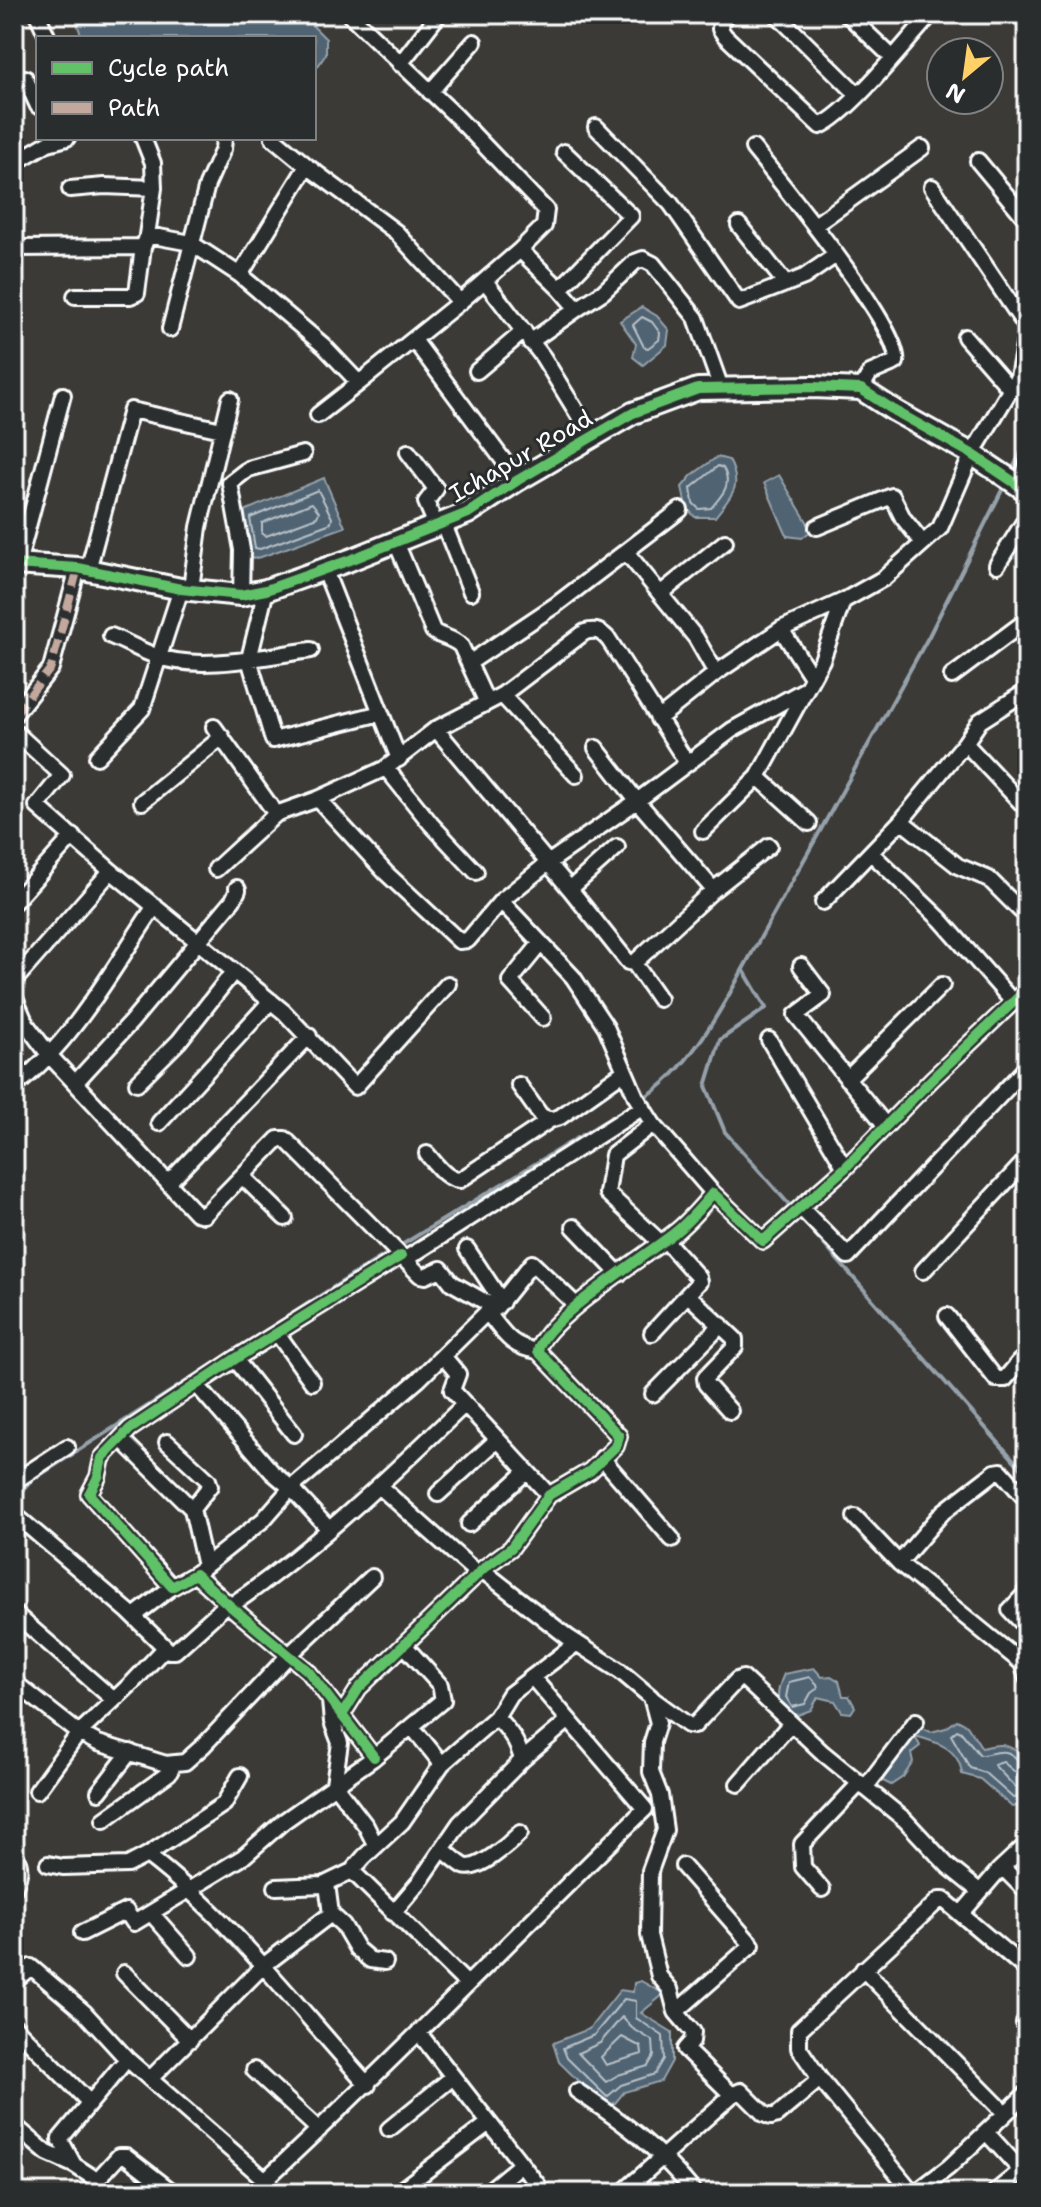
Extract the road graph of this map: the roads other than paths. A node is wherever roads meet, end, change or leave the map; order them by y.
1 (37, 14) edge
2 (349, 14) edge
3 (439, 14) edge
4 (728, 14) edge
5 (776, 14) edge
6 (847, 14) edge
7 (931, 14) edge
8 (47, 36) edge
9 (474, 42) dead end
10 (892, 57) junction
11 (400, 64) junction
12 (25, 78) dead end
13 (430, 92) junction
14 (857, 94) junction
15 (36, 102) edge
16 (596, 127) dead end
17 (55, 140) edge
18 (144, 140) edge
19 (224, 140) edge
20 (275, 140) edge
21 (753, 148) dead end
22 (922, 148) dead end
23 (564, 152) dead end
24 (978, 161) dead end
25 (14, 163) edge
26 (307, 166) junction
27 (932, 187) dead end
28 (154, 188) junction
29 (70, 189) dead end
30 (1027, 220) edge
31 (739, 225) dead end
32 (815, 225) junction
33 (145, 241) junction
34 (191, 243) junction
35 (14, 248) edge
36 (520, 250) junction
37 (836, 255) junction
38 (240, 275) junction
39 (485, 281) junction
40 (786, 284) junction
41 (560, 289) junction
42 (75, 296) dead end
43 (460, 302) junction
44 (577, 309) junction
45 (170, 329) dead end
46 (1027, 329) edge
47 (527, 336) junction
48 (965, 337) dead end
49 (414, 340) junction
50 (477, 371) dead end
51 (359, 383) junction
52 (721, 388) junction
53 (861, 389) junction
54 (1011, 390) junction
55 (63, 395) dead end
56 (230, 399) dead end
57 (318, 415) dead end
58 (222, 430) junction
59 (592, 437) junction
60 (408, 452) dead end
61 (303, 454) dead end
62 (972, 454) junction
63 (1017, 478) edge
64 (518, 480) junction
65 (680, 510) dead end
66 (1027, 517) edge
67 (440, 524) junction
68 (817, 527) dead end
69 (396, 542) junction
70 (725, 542) dead end
71 (923, 543) junction
72 (627, 553) junction
73 (16, 564) edge
74 (997, 565) dead end
75 (324, 568) junction
76 (83, 569) junction
77 (186, 589) junction
78 (266, 590) junction
79 (471, 592) dead end
80 (660, 594) junction
81 (241, 595) junction
82 (843, 601) junction
83 (1027, 620) edge
84 (781, 629) junction
85 (111, 636) dead end
86 (311, 650) dead end
87 (158, 657) junction
88 (249, 659) junction
89 (469, 663) junction
90 (716, 673) junction
91 (952, 676) dead end
92 (809, 683) junction
93 (1027, 691) edge
94 (502, 695) junction
95 (487, 703) junction
96 (381, 713) junction
97 (14, 715) edge
98 (658, 719) junction
99 (436, 729) junction
100 (14, 731) edge
101 (965, 743) junction
102 (596, 748) dead end
103 (97, 757) dead end
104 (399, 759) junction
105 (687, 763) junction
106 (386, 768) junction
107 (576, 775) dead end
108 (758, 777) junction
109 (318, 799) junction
110 (637, 801) junction
111 (142, 802) dead end
112 (1026, 807) edge
113 (276, 814) junction
114 (901, 821) junction
115 (809, 823) dead end
116 (703, 831) dead end
117 (73, 836) junction
118 (769, 846) dead end
119 (617, 847) dead end
120 (872, 854) junction
121 (548, 863) junction
122 (216, 869) dead end
123 (111, 871) junction
124 (476, 872) dead end
125 (237, 888) dead end
126 (570, 889) junction
127 (712, 891) junction
128 (501, 901) junction
129 (14, 902) edge
130 (823, 902) dead end
131 (1027, 905) edge
132 (155, 906) junction
133 (197, 941) junction
134 (541, 943) junction
135 (634, 963) junction
136 (801, 966) dead end
137 (234, 971) junction
138 (14, 981) edge
139 (448, 984) dead end
140 (942, 985) dead end
141 (1027, 989) edge
142 (14, 996) edge
143 (659, 999) dead end
144 (271, 1001) junction
145 (1013, 1002) junction
146 (543, 1018) dead end
147 (20, 1028) edge
148 (309, 1036) junction
149 (769, 1040) dead end
150 (50, 1056) junction
151 (1027, 1067) edge
152 (625, 1071) junction
153 (847, 1079) junction
154 (75, 1083) junction
155 (137, 1083) dead end
156 (519, 1085) dead end
157 (14, 1087) edge
158 (639, 1102) junction
159 (550, 1120) junction
160 (159, 1123) dead end
161 (653, 1124) junction
162 (886, 1126) junction
163 (427, 1154) dead end
164 (1027, 1159) edge
165 (845, 1168) junction
166 (242, 1176) junction
167 (168, 1183) junction
168 (713, 1193) junction
169 (798, 1212) junction
170 (285, 1218) dead end
171 (574, 1227) dead end
172 (663, 1241) junction
173 (467, 1249) dead end
174 (398, 1253) junction
175 (923, 1271) dead end
176 (619, 1274) junction
177 (688, 1295) junction
178 (576, 1305) junction
179 (495, 1307) junction
180 (947, 1316) dead end
181 (721, 1325) junction
182 (277, 1333) junction
183 (652, 1333) dead end
184 (538, 1351) junction
185 (443, 1356) junction
186 (235, 1359) junction
187 (689, 1359) junction
188 (1027, 1368) edge
189 (705, 1378) junction
190 (312, 1382) dead end
191 (196, 1384) junction
192 (653, 1394) dead end
193 (464, 1405) junction
194 (730, 1411) dead end
195 (294, 1434) dead end
196 (121, 1439) junction
197 (497, 1440) junction
198 (167, 1442) dead end
199 (67, 1447) dead end
200 (602, 1458) junction
201 (526, 1472) junction
202 (14, 1482) edge
203 (379, 1486) junction
204 (291, 1488) junction
205 (438, 1494) dead end
206 (549, 1495) junction
207 (1027, 1496) edge
208 (192, 1509) junction
209 (14, 1514) edge
210 (855, 1517) dead end
211 (469, 1524) dead end
212 (328, 1528) junction
213 (672, 1539) dead end
214 (899, 1563) junction
215 (200, 1570) junction
216 (480, 1572) junction
217 (372, 1577) dead end
218 (172, 1587) junction
219 (1027, 1588) edge
220 (228, 1605) junction
221 (14, 1613) edge
222 (134, 1616) junction
223 (1027, 1628) edge
224 (577, 1643) junction
225 (404, 1645) junction
226 (165, 1648) junction
227 (289, 1655) junction
228 (532, 1677) junction
229 (1027, 1678) edge
230 (14, 1682) edge
231 (651, 1697) junction
232 (114, 1700) junction
233 (330, 1701) junction
234 (342, 1715) junction
235 (496, 1717) junction
236 (569, 1720) junction
237 (916, 1721) dead end
238 (791, 1723) junction
239 (412, 1727) junction
240 (79, 1733) junction
241 (130, 1752) junction
242 (374, 1757) junction
243 (522, 1760) junction
244 (174, 1764) junction
245 (442, 1764) junction
246 (240, 1776) dead end
247 (334, 1784) junction
248 (738, 1784) dead end
249 (862, 1786) junction
250 (37, 1791) dead end
251 (99, 1792) dead end
252 (104, 1820) dead end
253 (520, 1833) dead end
254 (1027, 1844) edge
255 (376, 1846) junction
256 (442, 1849) junction
257 (14, 1854) edge
258 (147, 1855) junction
259 (48, 1864) dead end
260 (683, 1866) dead end
261 (1002, 1867) junction
262 (352, 1871) junction
263 (327, 1884) junction
264 (276, 1887) dead end
265 (14, 1889) edge
266 (822, 1889) dead end
267 (189, 1890) junction
268 (979, 1891) junction
269 (1027, 1892) edge
270 (151, 1913) junction
271 (393, 1913) junction
272 (962, 1913) junction
273 (331, 1914) junction
274 (82, 1933) dead end
275 (189, 1956) dead end
276 (385, 1962) dead end
277 (263, 1966) junction
278 (863, 1969) junction
279 (1027, 1970) edge
280 (124, 1973) dead end
281 (14, 1981) edge
282 (467, 1984) junction
283 (676, 2012) junction
284 (1027, 2016) edge
285 (14, 2026) edge
286 (1027, 2030) edge
287 (419, 2033) junction
288 (190, 2040) junction
289 (127, 2059) junction
290 (254, 2070) dead end
291 (453, 2077) junction
292 (150, 2079) junction
293 (820, 2079) junction
294 (368, 2085) junction
295 (577, 2091) dead end
296 (1027, 2093) edge
297 (732, 2095) junction
298 (89, 2102) junction
299 (1005, 2113) junction
300 (489, 2123) junction
301 (14, 2125) edge
302 (389, 2129) dead end
303 (319, 2130) junction
304 (986, 2132) junction
305 (665, 2157) junction
306 (521, 2164) junction
307 (74, 2165) junction
308 (1025, 2171) edge
309 (93, 2186) edge
310 (268, 2186) edge
311 (174, 2193) edge
312 (278, 2193) edge
313 (397, 2193) edge
314 (486, 2193) edge
315 (544, 2193) edge
316 (622, 2193) edge
317 (695, 2193) edge
318 (914, 2193) edge
319 (994, 2193) edge

1 - 8 street
2 - 11 street
3 - 11 street
4 - 14 street
5 - 14 street
6 - 10 street
7 - 10 street
9 - 13 street
10 - 14 street
11 - 13 street
12 - 15 street
13 - 36 street
16 - 40 street
17 - 25 street
18 - 28 street
19 - 34 street
20 - 26 street
21 - 32 street
22 - 32 street
23 - 41 street
24 - 30 street
26 - 38 street
26 - 43 street
27 - 46 street
28 - 29 street
28 - 33 street
31 - 40 street
32 - 37 street
33 - 34 street
33 - 35 street
33 - 42 street
34 - 38 street
34 - 45 street
36 - 39 street
36 - 41 street
37 - 40 street
37 - 53 street
38 - 51 street
39 - 43 street
39 - 47 street
41 - 44 street
43 - 49 street
44 - 47 street
44 - 52 street
46 - 54 street
47 - 50 street
47 - 59 street
48 - 54 street
49 - 51 street
49 - 64 street
51 - 57 street
52 - 53 street, Ichapur Road
52 - 59 street, Ichapur Road
53 - 62 street
54 - 62 street
55 - 73 street
56 - 58 street
58 - 76 street
58 - 77 street
59 - 64 street, Ichapur Road
60 - 67 street
61 - 81 street
62 - 63 street
62 - 71 street
64 - 67 street, Ichapur Road
65 - 72 street
66 - 74 street
67 - 69 street, Ichapur Road
67 - 79 street
68 - 71 street
69 - 75 street, Ichapur Road
69 - 89 street
70 - 80 street
71 - 82 street
72 - 80 street
72 - 89 street
73 - 76 street, Ichapur Road
75 - 78 street, Ichapur Road
75 - 96 street
76 - 77 street, Ichapur Road
76 - 97 street
77 - 81 street, Ichapur Road
77 - 87 street
78 - 81 street, Ichapur Road
78 - 88 street
80 - 90 street
82 - 84 street
82 - 92 street
83 - 91 street
84 - 90 street
84 - 92 street
85 - 87 street
86 - 88 street
87 - 88 street
87 - 103 street
88 - 96 street
89 - 95 street
90 - 98 street
92 - 105 street
92 - 108 street
93 - 101 street
94 - 95 street
94 - 98 street
94 - 107 street
95 - 99 street
96 - 104 street
98 - 105 street
99 - 104 street
99 - 121 street
100 - 117 street
101 - 112 street
101 - 114 street
102 - 110 street
104 - 106 street
105 - 110 street
106 - 109 street
106 - 124 street
108 - 115 street
108 - 116 street
109 - 113 street
109 - 128 street
110 - 121 street
110 - 127 street
111 - 113 street
113 - 122 street
114 - 120 street
114 - 131 street
117 - 123 street
117 - 129 street
118 - 127 street
119 - 126 street
120 - 130 street
120 - 145 street
121 - 126 street
121 - 128 street
123 - 132 street
123 - 138 street
125 - 133 street
126 - 135 street
127 - 135 street
128 - 134 street
132 - 133 street
132 - 150 street
133 - 137 street
133 - 154 street
134 - 146 street
134 - 152 street
135 - 143 street
136 - 153 street
137 - 144 street
137 - 155 street
139 - 148 street
140 - 153 street
141 - 145 street
142 - 147 street
144 - 148 street
144 - 160 street
145 - 162 street
147 - 150 street
148 - 167 street
149 - 165 street
150 - 154 street
150 - 157 street
151 - 169 street
152 - 158 street
152 - 159 street
153 - 162 street
154 - 167 street
156 - 159 street
158 - 161 street
158 - 174 street
159 - 163 street
161 - 168 street
161 - 172 street
162 - 165 street
164 - 175 street
165 - 169 street
166 - 167 street
166 - 170 street
166 - 174 street
168 - 169 street
168 - 172 street
171 - 176 street
172 - 176 street
172 - 177 street
173 - 179 street
174 - 179 street
174 - 182 street
176 - 178 street
177 - 181 street
177 - 183 street
178 - 179 street
178 - 184 street
179 - 184 street
179 - 185 street
180 - 188 street
181 - 187 street
181 - 189 street
182 - 186 street
182 - 190 street
184 - 200 street
185 - 193 street
185 - 204 street
186 - 191 street
186 - 195 street
187 - 189 street
187 - 192 street
189 - 194 street
191 - 196 street
191 - 204 street
193 - 197 street
193 - 203 street
196 - 208 street
196 - 218 street
197 - 201 street
197 - 205 street
198 - 208 street
199 - 202 street
200 - 206 street
200 - 213 street
201 - 206 street
201 - 211 street
203 - 212 street
203 - 216 street
204 - 212 street
204 - 215 street
206 - 216 street
207 - 214 street
208 - 215 street
209 - 222 street
210 - 214 street
212 - 220 street
214 - 229 street
215 - 218 street
215 - 220 street
216 - 224 street
216 - 225 street
217 - 227 street
218 - 222 street
219 - 223 street
220 - 226 street
220 - 227 street
221 - 232 street
222 - 226 street
224 - 228 street
224 - 231 street
225 - 234 street
225 - 239 street
226 - 232 street
227 - 233 street
227 - 244 street
228 - 235 street
228 - 236 street
230 - 240 street
231 - 238 street
231 - 283 street
232 - 240 street
233 - 234 street
233 - 247 street
234 - 242 street
235 - 243 street
235 - 245 street
236 - 243 street
236 - 282 street
237 - 249 street
238 - 248 street
238 - 249 street
239 - 242 street
239 - 245 street
240 - 241 street
240 - 250 street
241 - 244 street
241 - 251 street
242 - 247 street
243 - 256 street
244 - 252 street
245 - 255 street
246 - 258 street
247 - 255 street
247 - 267 street
249 - 266 street
249 - 268 street
253 - 256 street
254 - 261 street
255 - 262 street
256 - 271 street
257 - 265 street
258 - 259 street
258 - 267 street
260 - 283 street
261 - 268 street
261 - 269 street
262 - 263 street
262 - 271 street
263 - 264 street
263 - 273 street
267 - 270 street
267 - 277 street
268 - 272 street
270 - 274 street
270 - 275 street
271 - 282 street
272 - 278 street
272 - 279 street
273 - 276 street
273 - 277 street
277 - 288 street
277 - 294 street
278 - 293 street
278 - 299 street
280 - 288 street
281 - 289 street
282 - 287 street
283 - 297 street
284 - 286 street
285 - 298 street
287 - 291 street
287 - 294 street
288 - 292 street
289 - 292 street
289 - 298 street
290 - 303 street
291 - 300 street
291 - 302 street
292 - 310 street
293 - 297 street
293 - 318 street
294 - 303 street
295 - 305 street
296 - 299 street
297 - 305 street
298 - 307 street
299 - 304 street
300 - 306 street
300 - 313 street
301 - 307 street
303 - 310 street
304 - 308 street
304 - 318 street
305 - 316 street
305 - 317 street
306 - 314 street
306 - 315 street
307 - 309 street
308 - 319 street
309 - 311 street
310 - 312 street

